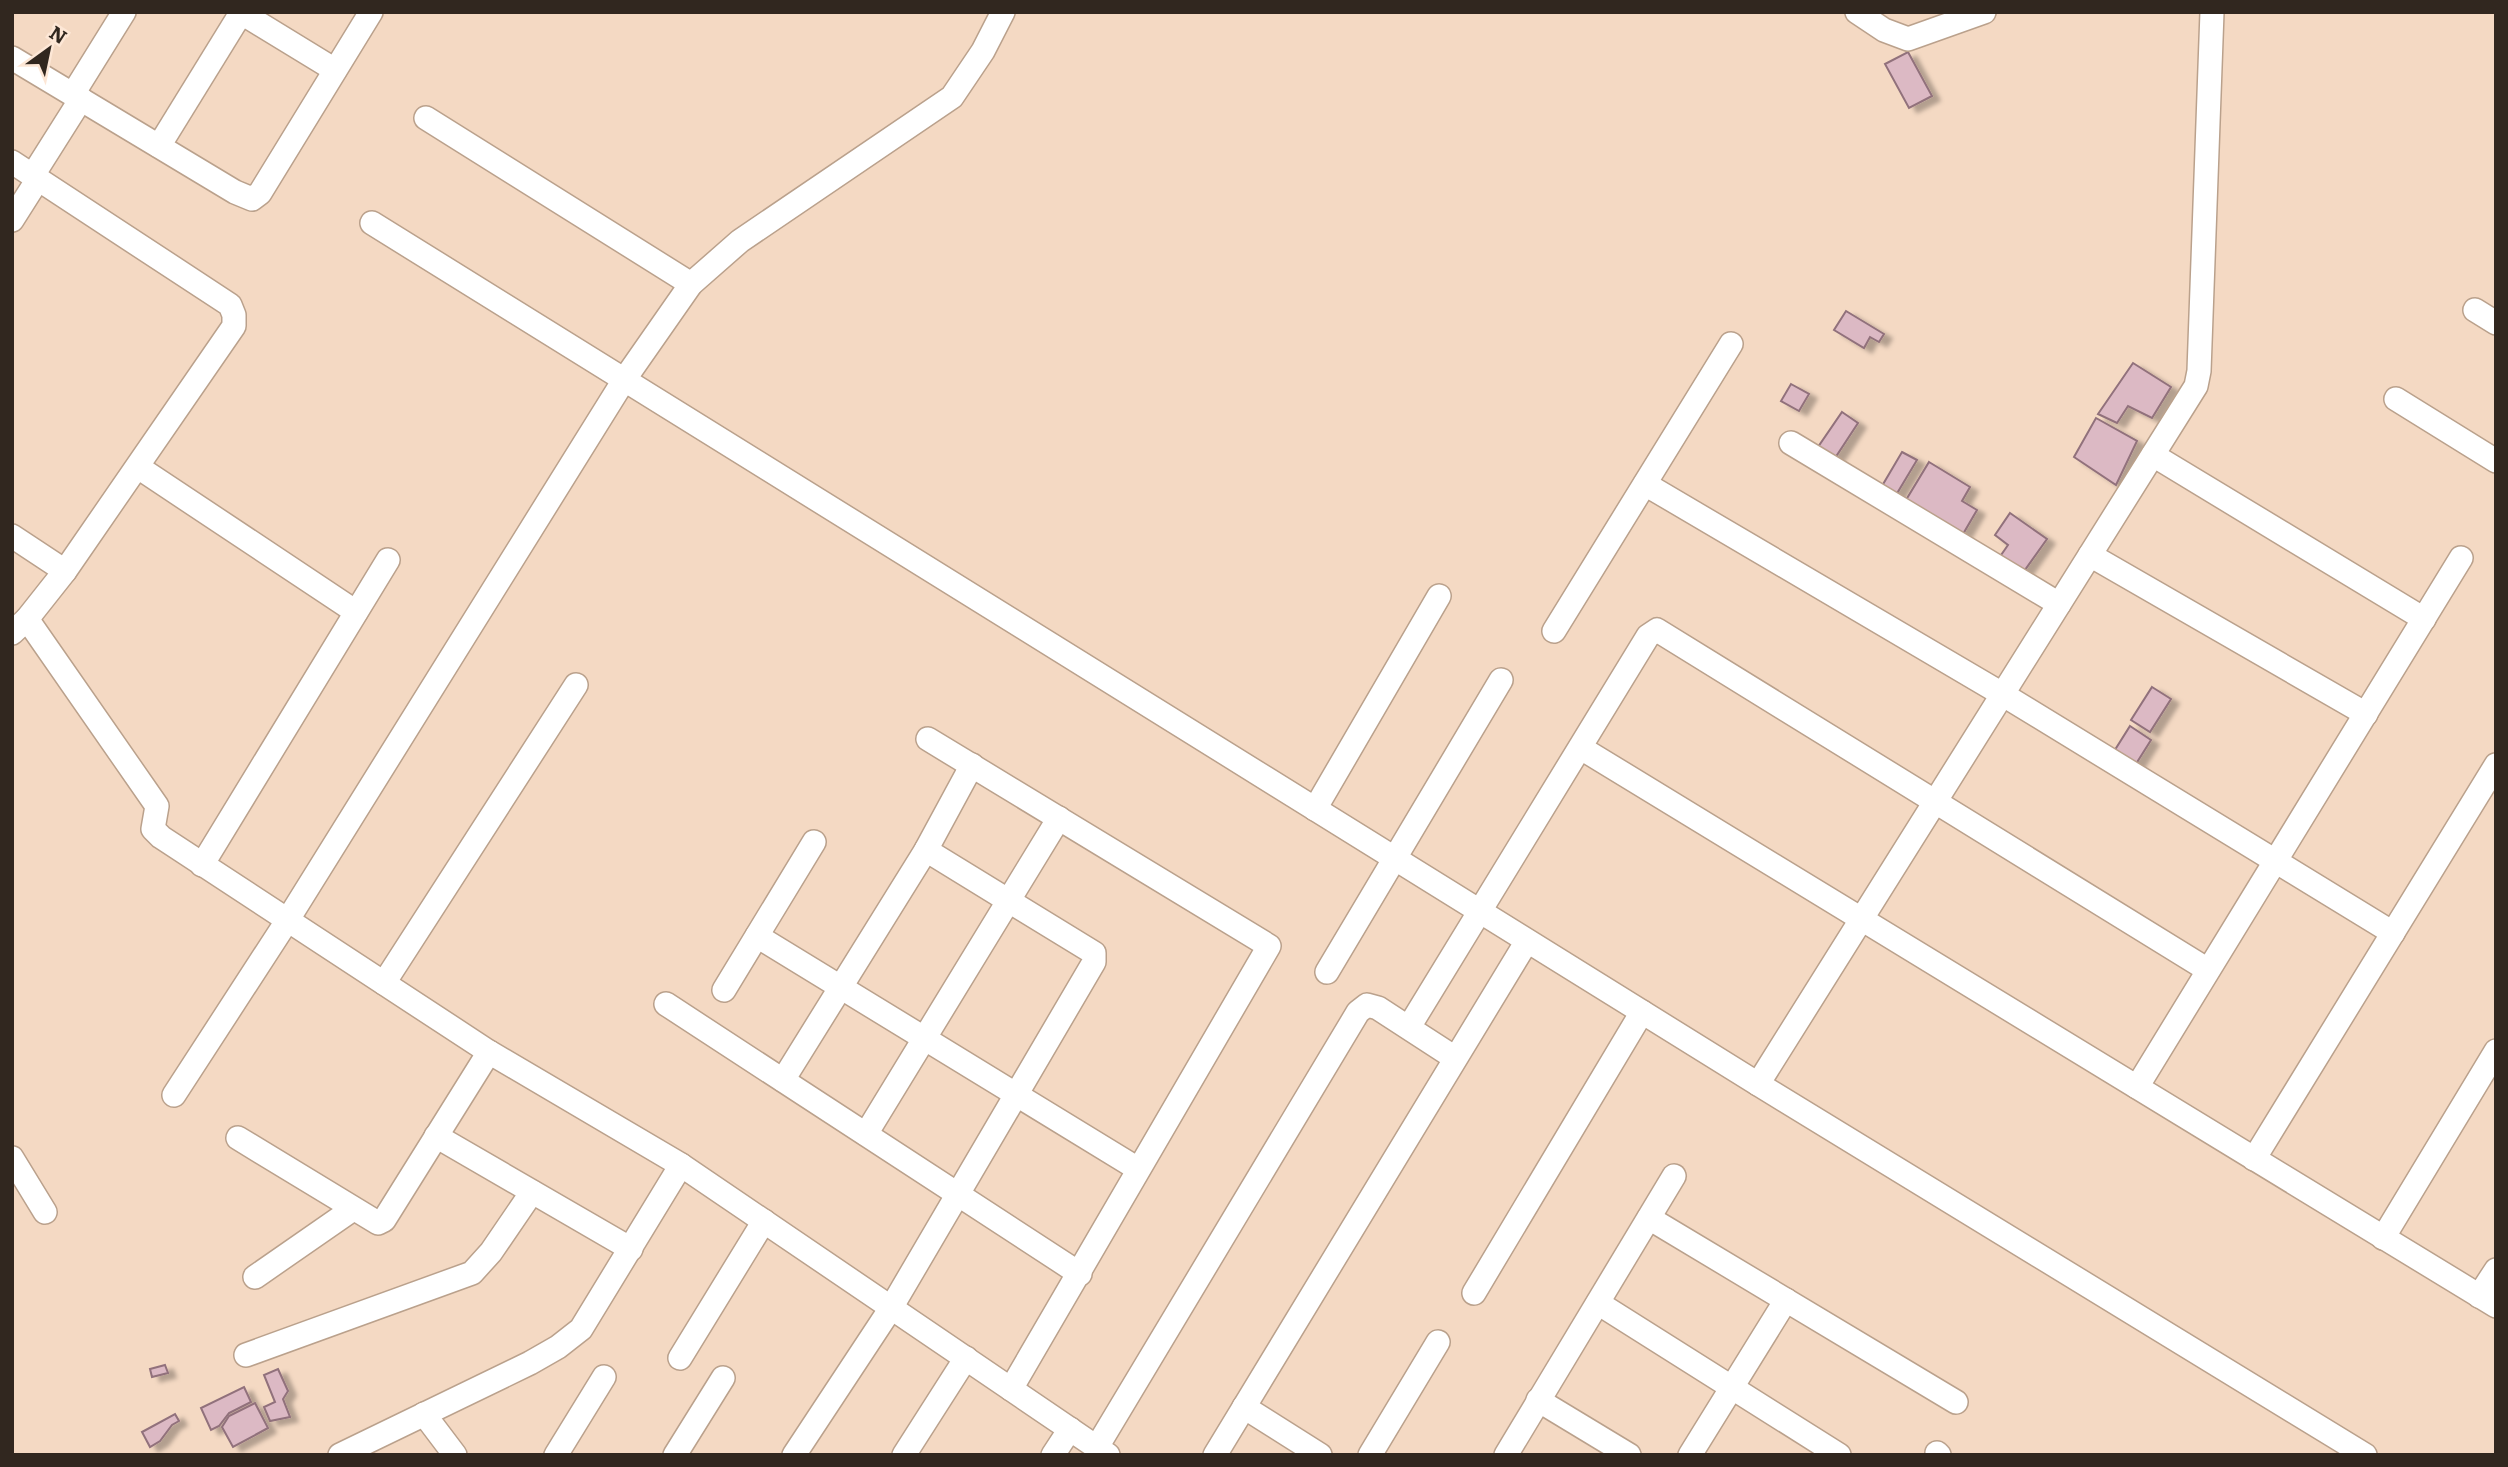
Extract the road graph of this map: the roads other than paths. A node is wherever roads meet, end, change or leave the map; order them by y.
1 (124, 12) edge
2 (371, 12) edge
3 (1003, 12) edge
4 (1857, 12) edge
5 (1984, 12) edge
6 (2211, 12) edge
7 (241, 13) edge
8 (12, 58) edge
9 (335, 70) junction
10 (77, 97) junction
11 (426, 118) dead end
12 (159, 146) junction
13 (12, 162) edge
14 (36, 177) junction
15 (12, 220) edge
16 (372, 223) dead end
17 (691, 284) junction
18 (2475, 310) dead end
19 (2496, 323) edge
20 (1731, 344) dead end
21 (624, 380) junction
22 (2396, 399) dead end
23 (1791, 443) dead end
24 (2153, 455) junction
25 (2496, 461) edge
26 (138, 467) junction
27 (1645, 484) junction
28 (14, 542) edge
29 (2090, 555) junction
30 (2461, 558) dead end
31 (387, 560) dead end
32 (65, 571) junction
33 (1439, 596) dead end
34 (2059, 604) junction
35 (356, 612) junction
36 (2424, 619) junction
37 (20, 626) edge
38 (1554, 631) dead end
39 (1501, 680) dead end
40 (576, 685) dead end
41 (2002, 694) junction
42 (2366, 714) junction
43 (928, 739) dead end
44 (1581, 748) junction
45 (971, 765) junction
46 (2496, 765) edge
47 (1935, 801) junction
48 (1315, 809) junction
49 (1059, 818) junction
50 (814, 842) dead end
51 (926, 850) junction
52 (1395, 859) junction
53 (2276, 861) junction
54 (202, 865) junction
55 (1009, 901) junction
56 (1480, 912) junction
57 (1860, 919) junction
58 (287, 920) junction
59 (2393, 933) junction
60 (757, 936) junction
61 (1527, 941) junction
62 (2208, 970) junction
63 (1327, 972) dead end
64 (384, 983) junction
65 (841, 987) junction
66 (724, 990) dead end
67 (666, 1004) dead end
68 (1642, 1012) junction
69 (1409, 1027) junction
70 (925, 1038) junction
71 (2496, 1051) edge
72 (489, 1052) junction
73 (1455, 1058) junction
74 (783, 1080) junction
75 (1758, 1084) junction
76 (2137, 1087) junction
77 (1014, 1094) junction
78 (174, 1095) dead end
79 (866, 1134) junction
80 (436, 1136) junction
81 (239, 1139) dead end
82 (12, 1158) edge
83 (2253, 1159) junction
84 (681, 1166) junction
85 (1138, 1169) junction
86 (1674, 1176) dead end
87 (532, 1192) junction
88 (957, 1193) junction
89 (353, 1209) junction
90 (45, 1212) dead end
91 (1649, 1218) junction
92 (764, 1221) junction
93 (2383, 1238) junction
94 (631, 1249) junction
95 (2496, 1270) edge
96 (1080, 1274) junction
97 (256, 1277) dead end
98 (1474, 1293) dead end
99 (1786, 1300) junction
100 (2487, 1301) edge
101 (1598, 1303) junction
102 (891, 1308) junction
103 (1437, 1342) dead end
104 (246, 1355) dead end
105 (966, 1358) junction
106 (680, 1359) dead end
107 (604, 1377) dead end
108 (723, 1378) dead end
109 (1732, 1387) junction
110 (1011, 1389) junction
111 (1538, 1400) junction
112 (1956, 1402) dead end
113 (1244, 1407) junction
114 (424, 1414) junction
115 (1070, 1429) junction
116 (1102, 1451) edge
117 (340, 1455) edge
118 (454, 1455) edge
119 (556, 1455) edge
120 (675, 1455) edge
121 (794, 1455) edge
122 (904, 1455) edge
123 (1053, 1455) edge
124 (1215, 1455) edge
125 (1320, 1455) edge
126 (1370, 1455) edge
127 (1506, 1455) edge
128 (1629, 1455) edge
129 (1690, 1455) edge
130 (1839, 1455) edge
131 (2365, 1455) edge

1 - 10 street
2 - 9 street
3 - 17 street
4 - 5 street
6 - 24 street
7 - 9 street
7 - 12 street
8 - 10 street
9 - 12 street
10 - 12 street
10 - 14 street
11 - 17 street
13 - 14 street
14 - 15 street
14 - 26 street
16 - 21 street
17 - 21 street
18 - 19 street
20 - 27 street
21 - 48 street
21 - 58 street
22 - 25 street
23 - 34 street
24 - 29 street
24 - 36 street
26 - 32 street
26 - 35 street
27 - 38 street
27 - 41 street
28 - 32 street
29 - 34 street
29 - 42 street
30 - 36 street
31 - 35 street
32 - 37 street
33 - 48 street
34 - 41 street
35 - 54 street
36 - 42 street
37 - 54 street
39 - 52 street
40 - 64 street
41 - 47 street
41 - 53 street
42 - 53 street
43 - 45 street
44 - 47 street
44 - 56 street
44 - 57 street
45 - 49 street
45 - 51 street
46 - 59 street
47 - 57 street
47 - 62 street
48 - 52 street
49 - 55 street
49 - 85 street
50 - 60 street
51 - 55 street
51 - 65 street
52 - 56 street
52 - 63 street
53 - 59 street
53 - 62 street
54 - 58 street
55 - 70 street
55 - 77 street
56 - 61 street
56 - 69 street
57 - 75 street
57 - 76 street
58 - 64 street
58 - 78 street
59 - 83 street
60 - 65 street
60 - 66 street
61 - 68 street
61 - 73 street
62 - 76 street
64 - 72 street
65 - 70 street
65 - 74 street
67 - 74 street
68 - 75 street
68 - 98 street
69 - 73 street
69 - 116 street
70 - 77 street
70 - 79 street
71 - 93 street
72 - 80 street
72 - 84 street
73 - 113 street
74 - 79 street
75 - 131 street
76 - 83 street
77 - 85 street
77 - 88 street
79 - 88 street
80 - 87 street
80 - 89 street
81 - 89 street
82 - 90 street
83 - 93 street
84 - 92 street
84 - 94 street
85 - 96 street
86 - 91 street
87 - 94 street
87 - 104 street
88 - 96 street
88 - 102 street
89 - 97 street
91 - 99 street
91 - 101 street
92 - 102 street
92 - 106 street
93 - 100 street
94 - 114 street
95 - 100 street
96 - 110 street
99 - 109 street
99 - 112 street
101 - 109 street
101 - 111 street
102 - 105 street
102 - 121 street
103 - 126 street
105 - 110 street
105 - 122 street
107 - 119 street
108 - 120 street
109 - 129 street
109 - 130 street
110 - 115 street
111 - 127 street
111 - 128 street
113 - 124 street
113 - 125 street
114 - 117 street
114 - 118 street
115 - 116 street
115 - 123 street

